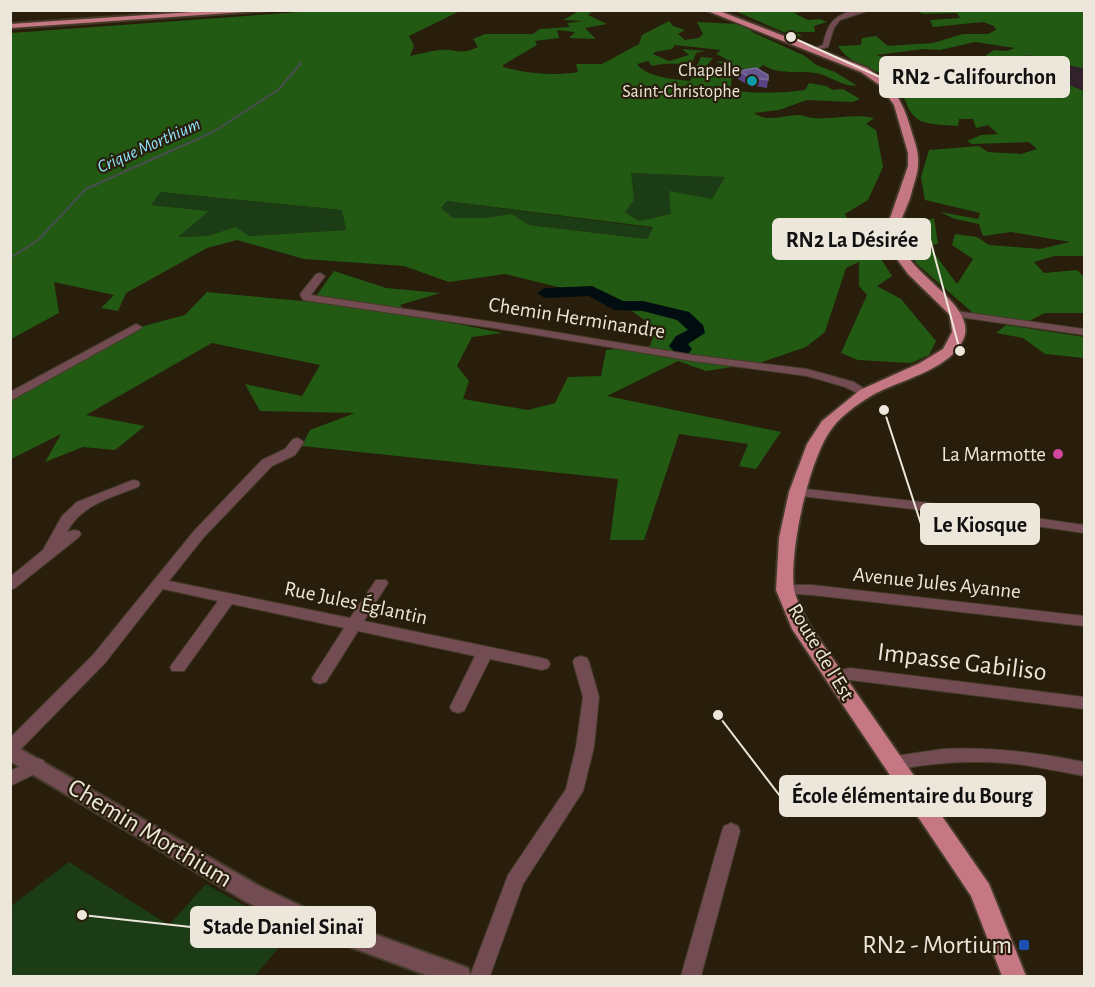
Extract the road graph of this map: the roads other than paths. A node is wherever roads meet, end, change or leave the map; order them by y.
1 (269, 10) edge
2 (709, 10) edge
3 (868, 10) edge
4 (10, 26) edge
5 (814, 50) junction
6 (320, 276) dead end
7 (956, 314) junction
8 (136, 327) dead end
9 (1084, 332) edge
10 (865, 393) junction
11 (10, 397) edge
12 (298, 442) dead end
13 (132, 484) dead end
14 (797, 492) junction
15 (1084, 529) edge
16 (74, 534) dead end
17 (49, 553) junction
18 (381, 583) dead end
19 (161, 584) junction
20 (10, 585) edge
21 (785, 590) junction
22 (230, 597) junction
23 (1084, 621) edge
24 (356, 625) junction
25 (485, 652) junction
26 (581, 662) dead end
27 (542, 664) dead end
28 (178, 667) dead end
29 (834, 677) junction
30 (320, 678) dead end
31 (1084, 703) edge
32 (458, 706) dead end
33 (10, 750) edge
34 (895, 763) junction
35 (37, 765) junction
36 (1084, 769) edge
37 (10, 779) edge
38 (731, 831) dead end
39 (446, 974) edge
40 (480, 976) edge
41 (691, 976) edge
42 (1014, 976) edge

1 - 4 main road
2 - 5 main road
3 - 5 street
5 - 7 main road
6 - 10 street, Chemin Herminandre
7 - 9 street
7 - 10 main road, Route de l'Est
8 - 11 street
10 - 14 main road, Route de l'Est
12 - 19 street
13 - 17 street
14 - 15 street
14 - 21 main road, Route de l'Est
16 - 17 street
17 - 20 street
18 - 24 street
19 - 22 street, Rue Jules Églantin
19 - 33 street
21 - 23 street, Avenue Jules Ayanne
21 - 29 main road, Route de l'Est
22 - 24 street, Rue Jules Églantin
22 - 28 street
24 - 25 street, Rue Jules Églantin
24 - 30 street
25 - 27 street, Rue Jules Églantin
25 - 32 street
26 - 40 street
29 - 31 street, Impasse Gabiliso
29 - 34 main road, Route de l'Est
33 - 35 street, Chemin Morthium
34 - 36 street
34 - 42 main road, Route de l'Est
35 - 37 street
35 - 39 street, Chemin Morthium
38 - 41 street

